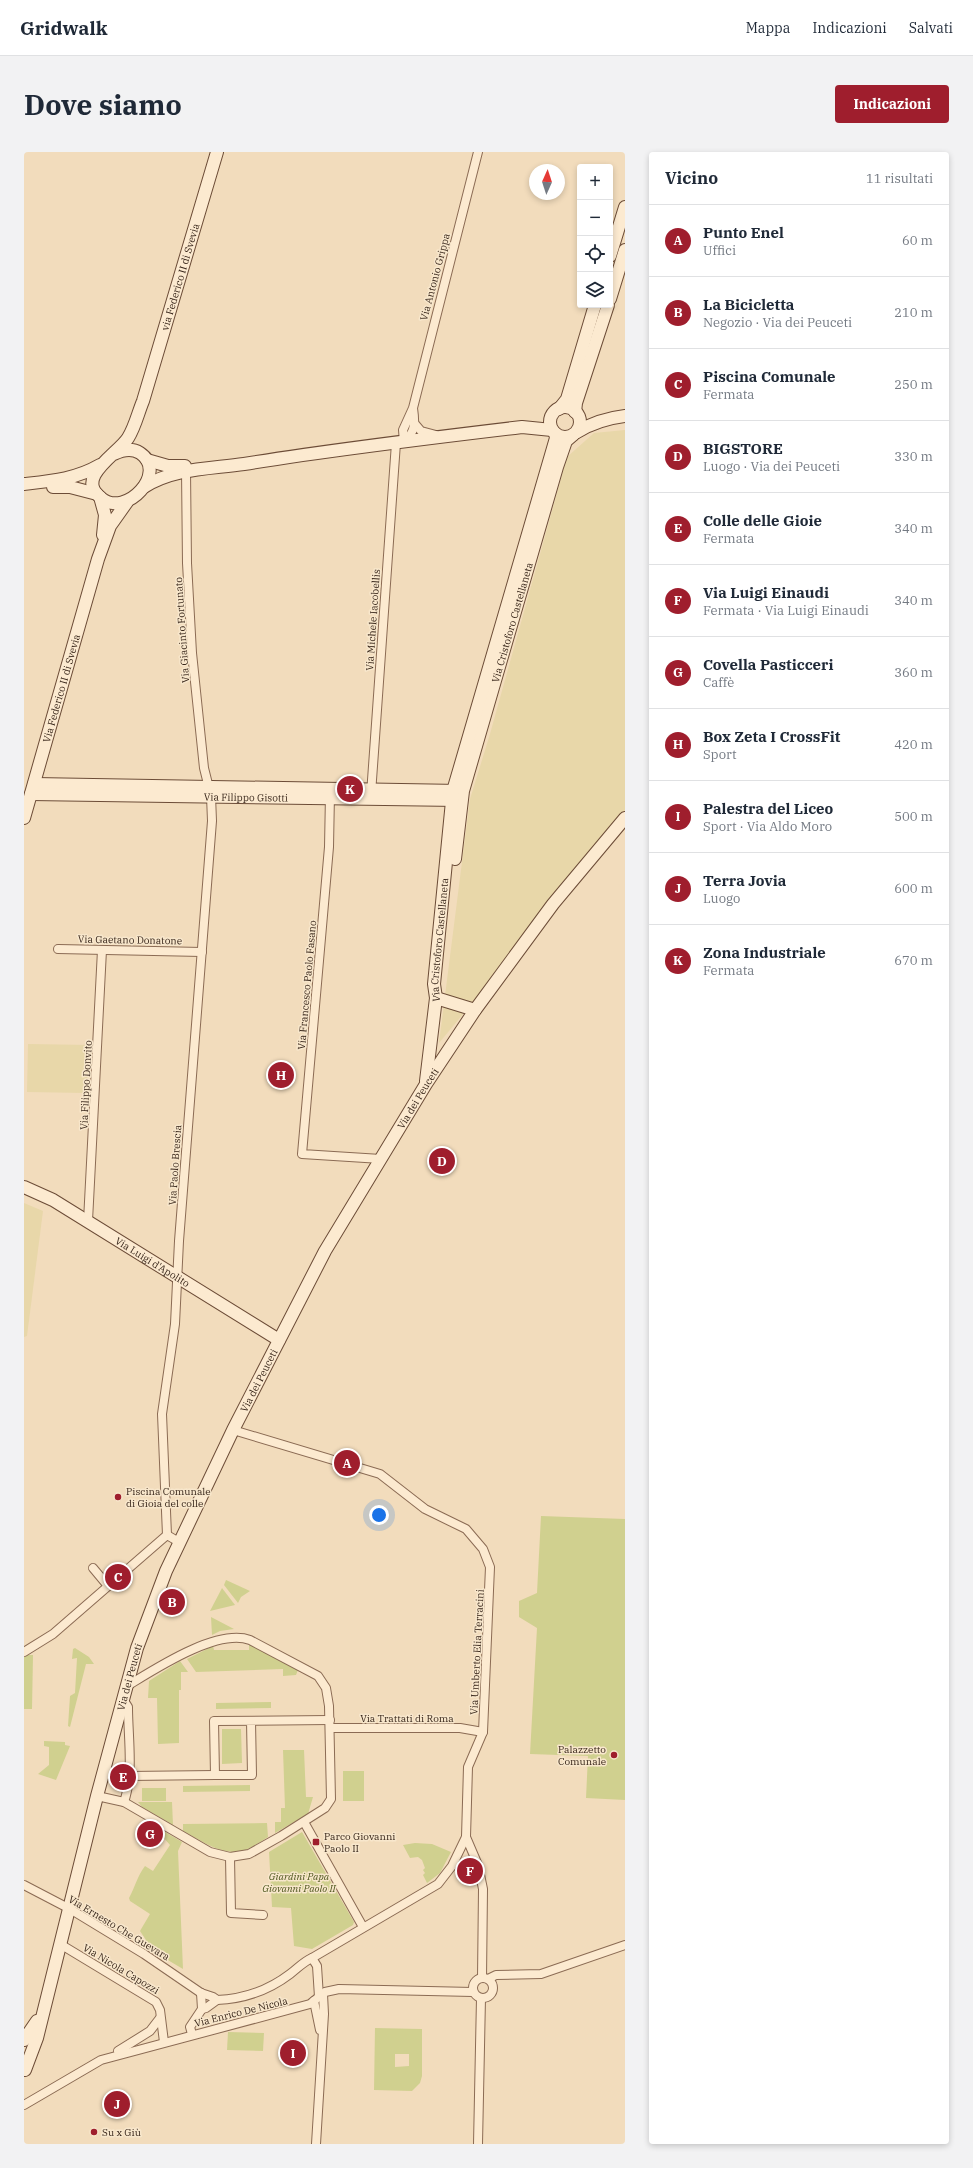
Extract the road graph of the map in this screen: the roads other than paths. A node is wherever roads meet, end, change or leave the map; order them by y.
1 (217, 152) edge
2 (478, 152) edge
3 (625, 207) edge
4 (613, 246) edge
5 (625, 250) edge
6 (613, 289) edge
7 (594, 308) edge
8 (607, 308) edge
9 (143, 401) junction
10 (413, 408) junction
11 (555, 412) junction
12 (576, 413) junction
13 (625, 416) edge
14 (611, 418) junction
15 (415, 424) junction
16 (522, 427) junction
17 (554, 432) junction
18 (575, 433) junction
19 (444, 437) junction
20 (401, 438) junction
21 (114, 454) junction
22 (144, 457) junction
23 (266, 459) junction
24 (100, 465) junction
25 (186, 471) junction
26 (24, 484) edge
27 (144, 487) junction
28 (24, 490) edge
29 (98, 496) junction
30 (127, 502) junction
31 (98, 559) junction
32 (32, 789) junction
33 (210, 791) junction
34 (330, 793) junction
35 (371, 794) junction
36 (458, 795) junction
37 (24, 818) edge
38 (625, 818) edge
39 (58, 948) dead end
40 (102, 950) junction
41 (202, 952) junction
42 (436, 998) junction
43 (475, 1010) junction
44 (426, 1084) junction
45 (381, 1159) junction
46 (24, 1186) edge
47 (88, 1221) junction
48 (178, 1276) junction
49 (279, 1340) junction
50 (233, 1430) junction
51 (167, 1535) junction
52 (179, 1542) junction
53 (93, 1568) dead end
54 (108, 1586) junction
55 (24, 1652) edge
56 (127, 1686) junction
57 (123, 1699) junction
58 (330, 1720) junction
59 (251, 1721) junction
60 (330, 1728) junction
61 (483, 1732) junction
62 (103, 1772) junction
63 (129, 1774) junction
64 (215, 1775) junction
65 (97, 1796) junction
66 (124, 1802) junction
67 (304, 1822) junction
68 (466, 1837) junction
69 (230, 1857) junction
70 (24, 1884) edge
71 (70, 1909) junction
72 (264, 1915) dead end
73 (363, 1927) junction
74 (60, 1944) junction
75 (625, 1945) edge
76 (312, 1958) junction
77 (485, 1978) junction
78 (473, 1992) junction
79 (201, 1993) junction
80 (319, 1997) junction
81 (481, 1998) junction
82 (217, 2000) junction
83 (202, 2009) junction
84 (42, 2014) junction
85 (160, 2018) junction
86 (192, 2034) junction
87 (24, 2040) edge
88 (164, 2042) junction
89 (101, 2060) junction
90 (24, 2069) edge
91 (24, 2105) edge
92 (316, 2144) edge
93 (478, 2144) edge

1 - 9 main road, via Federico II di Svevia
2 - 10 street, Via Antonio Grippa
3 - 4 main road
5 - 6 main road
7 - 11 main road
8 - 12 main road
9 - 21 main road
9 - 22 main road
10 - 15 street
10 - 20 street
11 - 12 main road
11 - 16 main road
11 - 17 main road
12 - 14 main road
12 - 18 main road
13 - 14 main road
14 - 18 main road
15 - 19 street
15 - 20 street
16 - 17 main road
16 - 19 main road
17 - 18 main road
17 - 36 main road, Via Cristoforo Castellaneta
18 - 36 main road, Via Cristoforo Castellaneta
19 - 20 main road
20 - 23 main road
20 - 35 street, Via Michele Iacobellis
21 - 22 main road
21 - 24 main road
22 - 23 main road
22 - 27 main road
23 - 25 main road
24 - 26 main road
24 - 29 main road
25 - 27 main road
25 - 33 street, Via Giacinto Fortunato
27 - 30 main road
28 - 29 main road
29 - 30 main road
29 - 31 main road
30 - 31 main road
31 - 32 main road, Via Federico II di Svevia
32 - 33 main road, Via Filippo Gisotti
32 - 37 main road, Via Federico II di Svevia
33 - 34 main road, Via Filippo Gisotti
33 - 41 street, Via Paolo Brescia
34 - 35 main road, Via Filippo Gisotti
34 - 45 street, Via Francesco Paolo Fasano
35 - 36 main road, Via Filippo Gisotti
36 - 42 main road, Via Cristoforo Castellaneta
38 - 43 main road, Via dei Peuceti
39 - 40 street, Via Gaetano Donatone
40 - 41 street, Via Gaetano Donatone
40 - 47 street, Via Filippo Donvito
41 - 48 street, Via Paolo Brescia
42 - 43 main road
42 - 44 main road, Via Cristoforo Castellaneta
43 - 44 main road, Via dei Peuceti
44 - 45 main road, Via dei Peuceti
45 - 49 main road, Via dei Peuceti
46 - 47 main road, Via Luigi d'Apolito
47 - 48 main road, Via Luigi d'Apolito
48 - 49 main road, Via Luigi d'Apolito
48 - 51 street, Via Paolo Brescia
49 - 50 main road, Via dei Peuceti
50 - 52 main road, Via dei Peuceti
50 - 61 street, Via Umberto Elia Terracini
51 - 52 street
51 - 54 street
52 - 56 main road, Via dei Peuceti
53 - 54 street
54 - 55 street
56 - 57 main road, Via dei Peuceti
56 - 58 street
57 - 62 main road, Via dei Peuceti
57 - 63 street
58 - 59 street
58 - 60 street
59 - 64 street
59 - 64 street
60 - 61 street, Via Trattati di Roma
60 - 67 street
61 - 68 street, Via Umberto Elia Terracini
62 - 63 street
62 - 65 main road, Via dei Peuceti
63 - 64 street
63 - 66 street
65 - 66 street
65 - 71 main road, Via dei Peuceti
66 - 69 street
67 - 69 street
67 - 73 street
68 - 73 street, Via Umberto Elia Terracini
68 - 77 street
69 - 72 street
70 - 71 street, Via Ernesto Che Guevara
71 - 74 main road, Via dei Peuceti
71 - 79 street, Via Ernesto Che Guevara
73 - 76 street, Via Umberto Elia Terracini
74 - 84 main road, Via dei Peuceti
74 - 85 street, Via Nicola Capozzi
75 - 77 street
76 - 80 street
76 - 82 street, Via Umberto Elia Terracini
77 - 78 street
77 - 81 street
78 - 80 street, Via Enrico De Nicola
78 - 81 street
79 - 82 street, Via Ernesto Che Guevara
79 - 83 street
80 - 86 street, Via Enrico De Nicola
80 - 92 street
81 - 93 street
82 - 83 street
83 - 86 street
84 - 87 main road
84 - 90 main road, Via dei Peuceti
85 - 88 street, Via Nicola Capozzi
85 - 89 street
86 - 88 street, Via Enrico De Nicola
88 - 89 street, Via Enrico De Nicola
89 - 91 street, Via Enrico De Nicola

